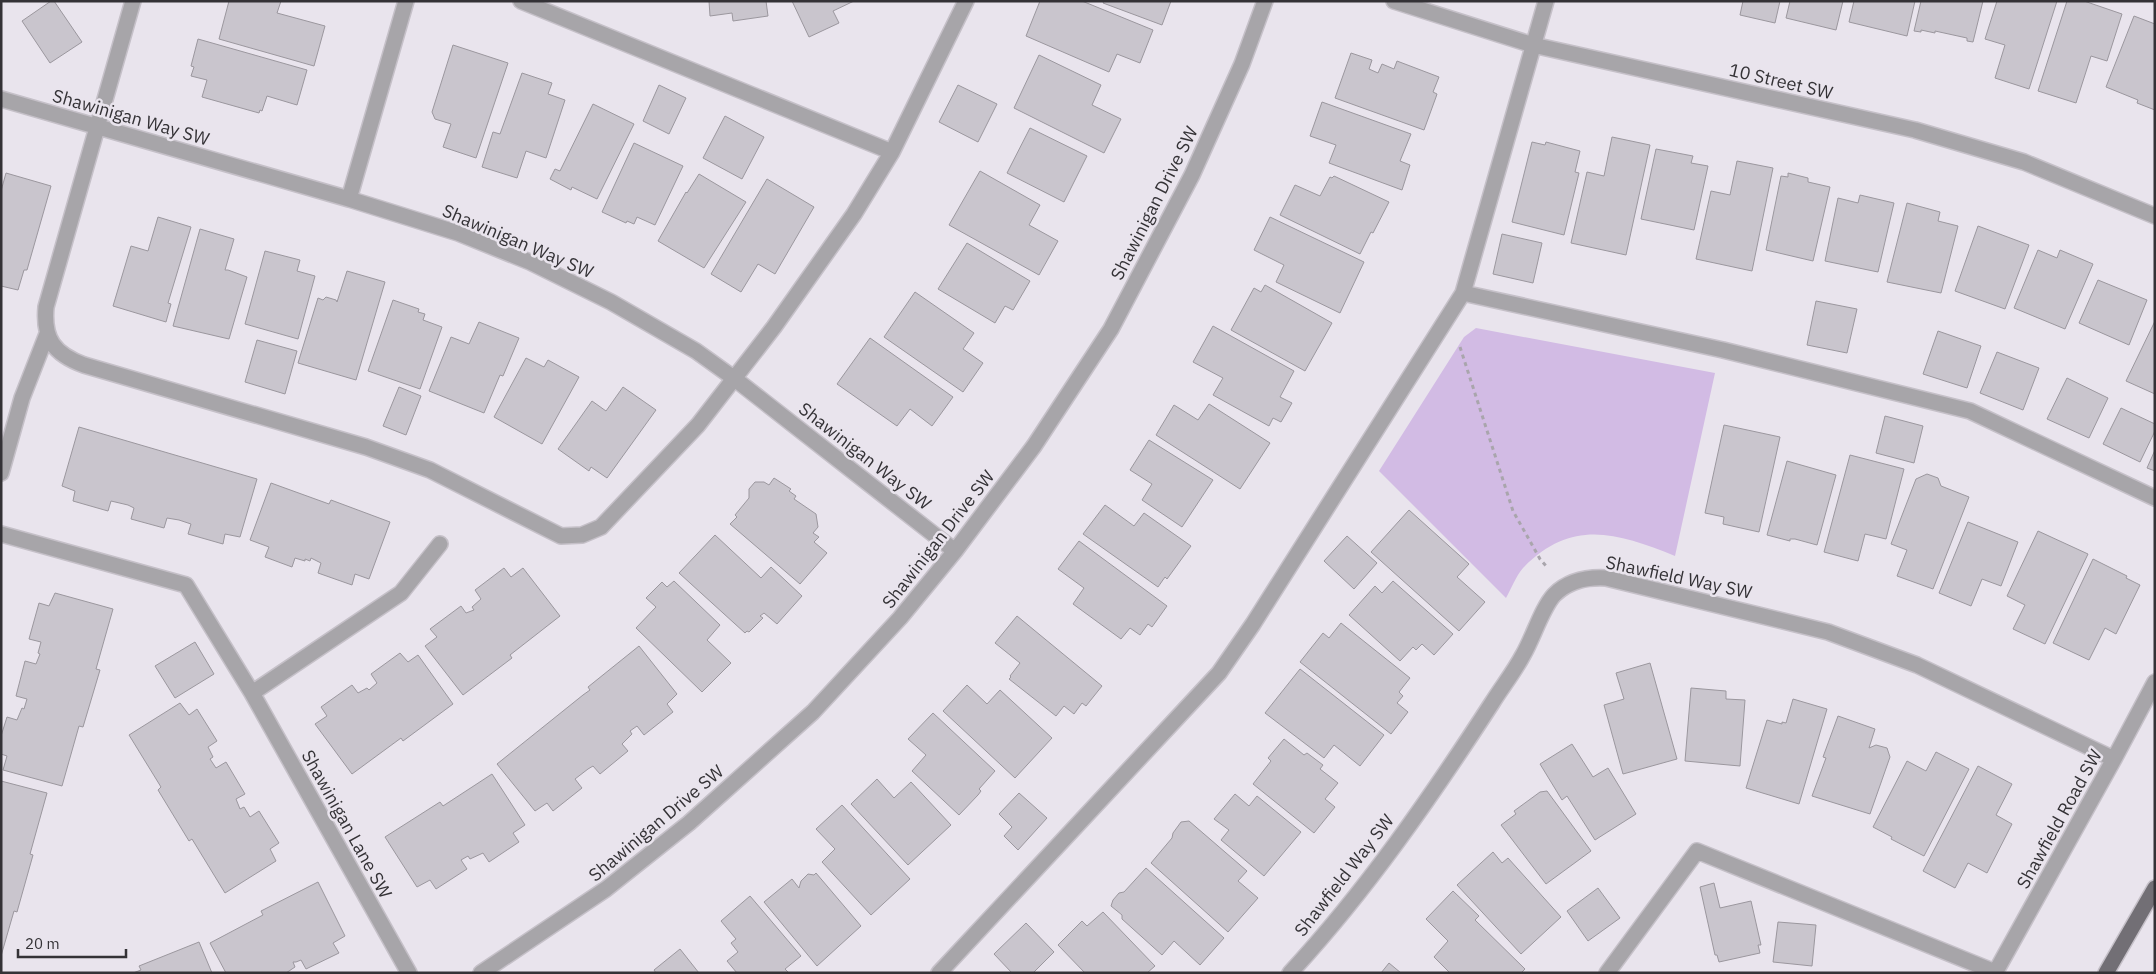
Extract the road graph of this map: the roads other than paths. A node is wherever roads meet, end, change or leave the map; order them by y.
1 (133, 1) edge
2 (406, 1) edge
3 (521, 1) edge
4 (966, 1) edge
5 (1265, 1) edge
6 (1394, 1) edge
7 (1546, 1) edge
8 (1533, 45) junction
9 (1, 99) edge
10 (97, 127) junction
11 (892, 152) junction
12 (349, 199) junction
13 (2155, 216) edge
14 (1463, 293) junction
15 (47, 334) junction
16 (735, 379) junction
17 (1, 472) edge
18 (2155, 498) edge
19 (1, 534) edge
20 (440, 544) dead end
21 (955, 551) junction
22 (2155, 682) edge
23 (252, 693) junction
24 (2114, 759) junction
25 (2155, 888) edge
26 (1995, 972) edge
27 (409, 973) edge
28 (481, 973) edge
29 (939, 973) edge
30 (1290, 973) edge
31 (1607, 973) edge
32 (2106, 973) edge

1 - 10 street
2 - 12 street
3 - 11 street
4 - 11 street
5 - 21 street, Shawinigan Drive SW
6 - 8 street, 10 Street SW
7 - 8 street
8 - 13 street, 10 Street SW
8 - 14 street
9 - 10 street, Shawinigan Way SW
10 - 12 street, Shawinigan Way SW
10 - 15 street
11 - 16 street
12 - 16 street, Shawinigan Way SW
14 - 18 street
14 - 29 street
15 - 16 street
15 - 17 street
16 - 21 street, Shawinigan Way SW
19 - 23 street, Shawinigan Lane SW
20 - 23 street
21 - 28 street, Shawinigan Drive SW
22 - 24 street, Shawfield Road SW
23 - 27 street, Shawinigan Lane SW
24 - 26 street, Shawfield Road SW
24 - 30 street, Shawfield Way SW
25 - 32 main road
26 - 31 street

